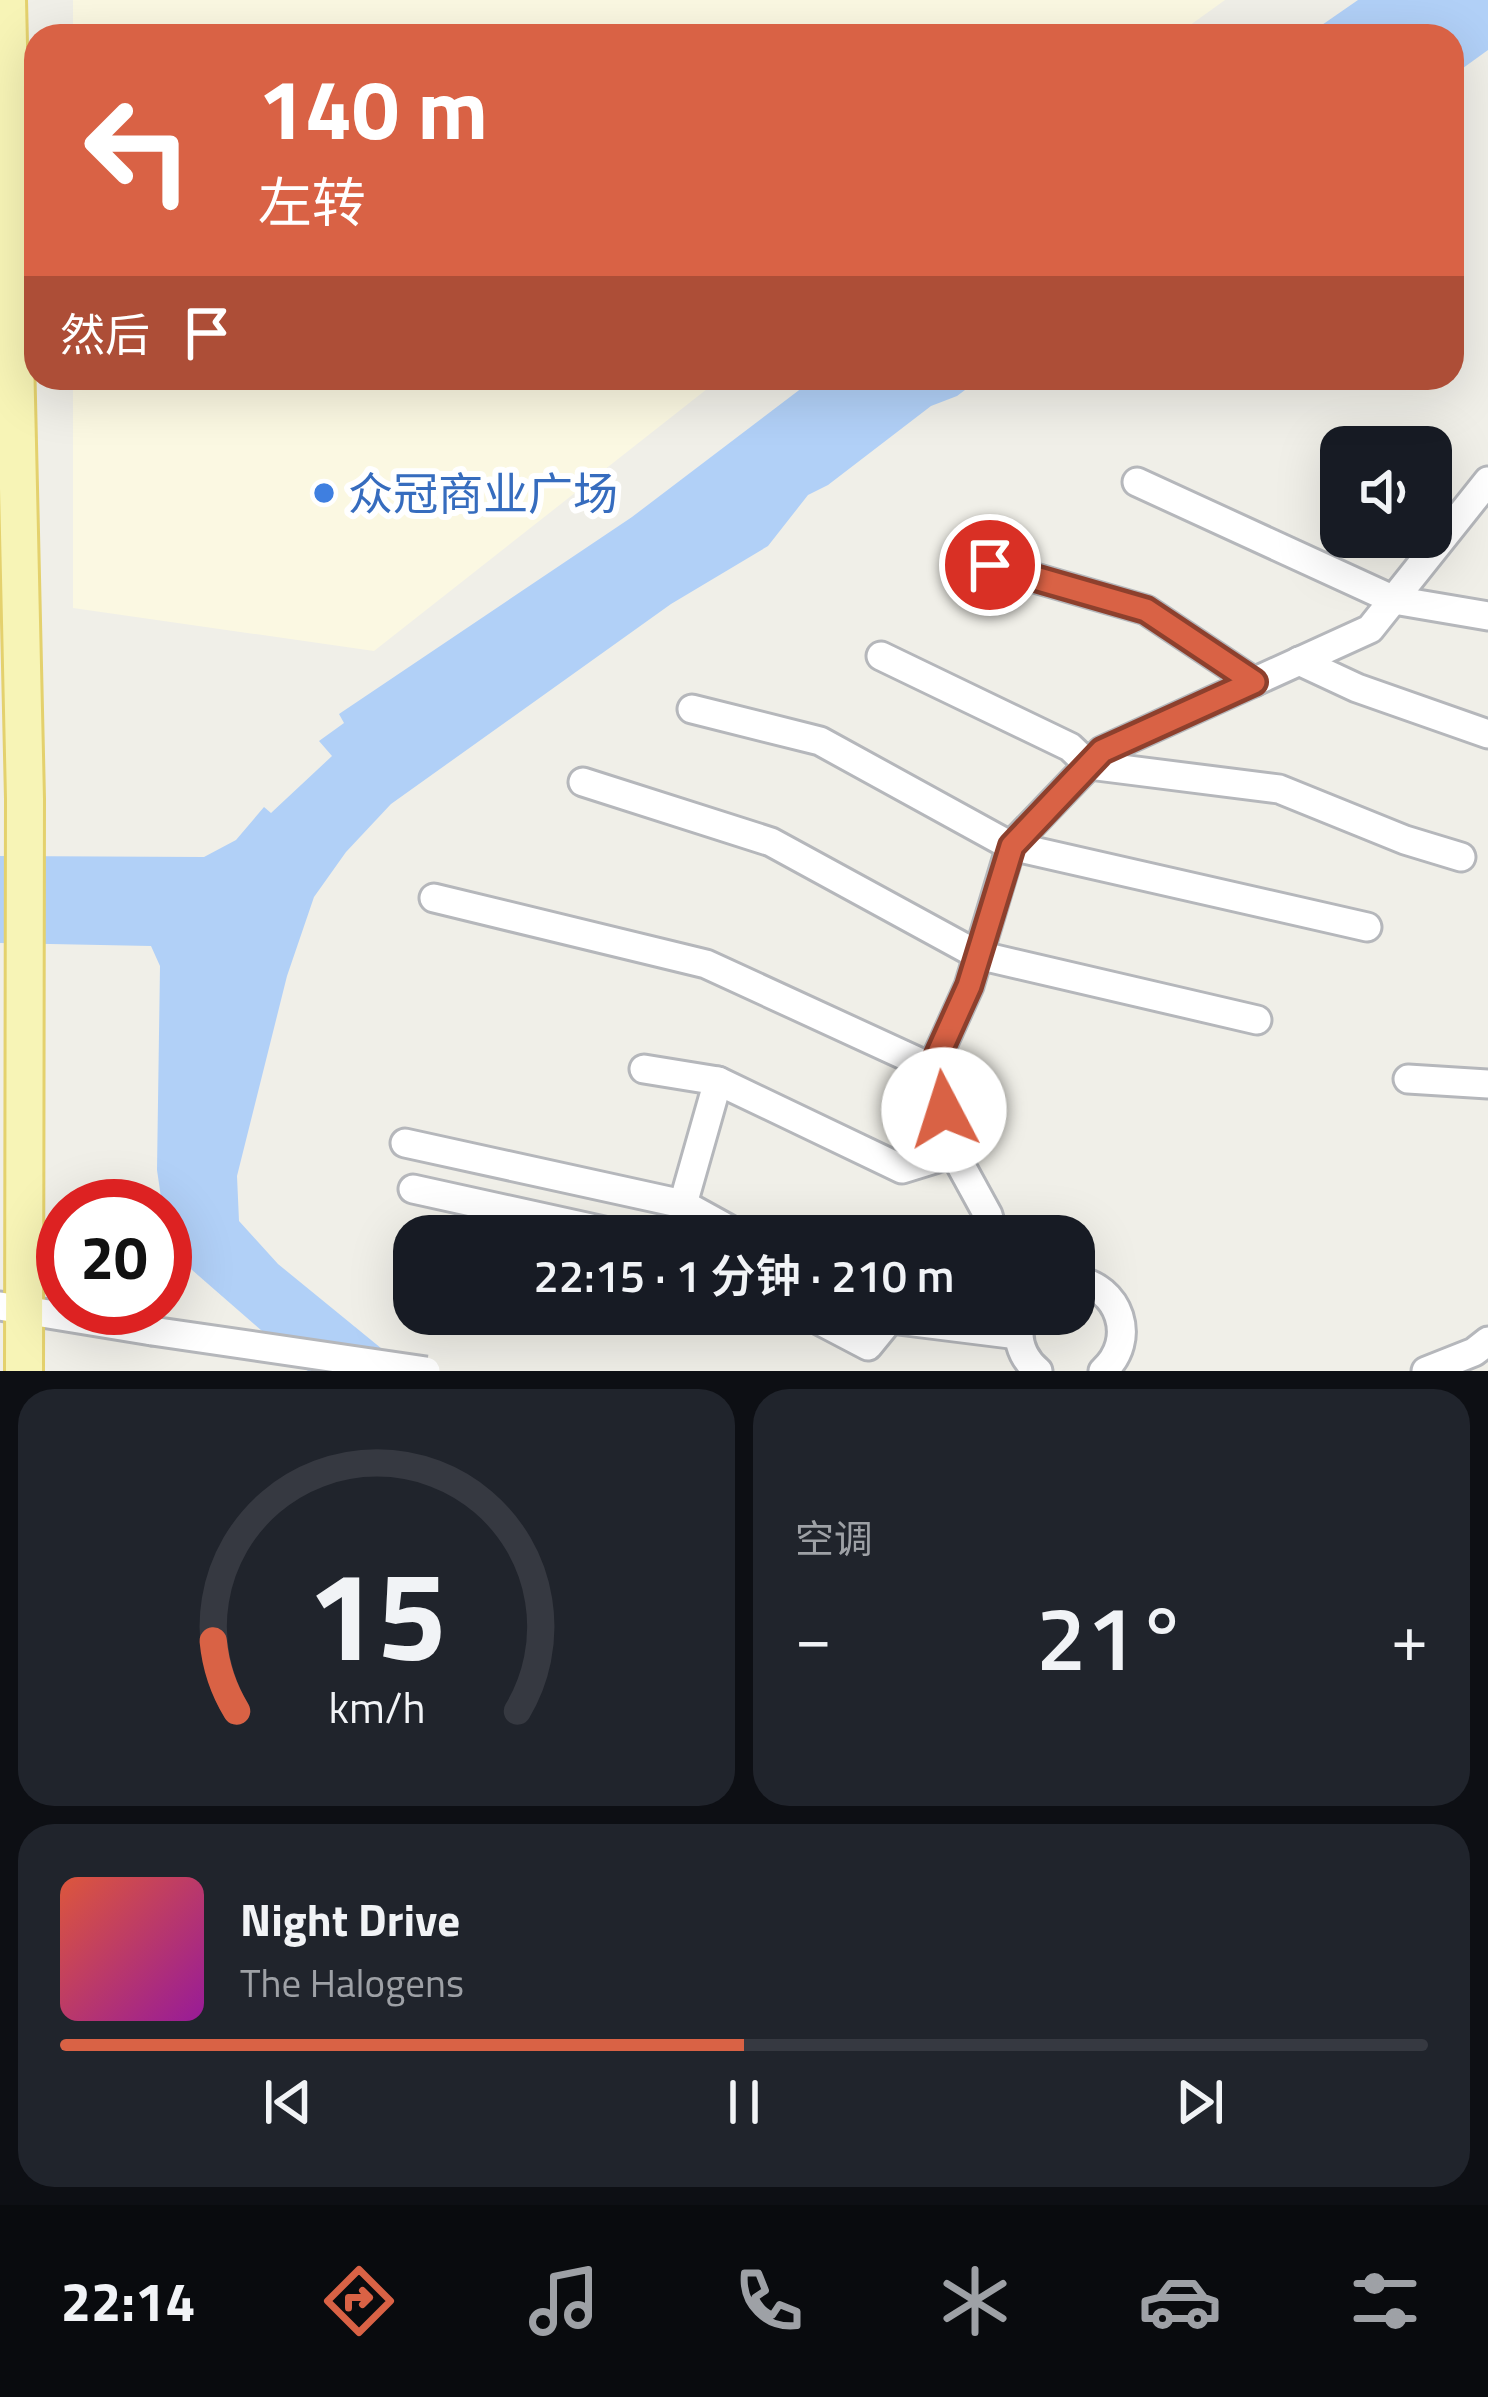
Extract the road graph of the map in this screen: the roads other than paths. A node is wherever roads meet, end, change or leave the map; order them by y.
1 (7, 0) edge
2 (1488, 481) edge
3 (1137, 482) dead end
4 (990, 565) dead end
5 (1394, 600) junction
6 (1488, 616) edge
7 (881, 656) dead end
8 (1299, 661) junction
9 (1254, 682) junction
10 (692, 709) dead end
11 (1488, 734) edge
12 (1089, 765) junction
13 (583, 782) dead end
14 (1012, 846) junction
15 (1461, 857) dead end
16 (434, 898) dead end
17 (1367, 927) dead end
18 (978, 955) junction
19 (1257, 1020) dead end
20 (932, 1068) junction
21 (644, 1069) dead end
22 (1408, 1078) dead end
23 (718, 1081) junction
24 (1488, 1084) edge
25 (405, 1142) dead end
26 (954, 1153) junction
27 (413, 1189) dead end
28 (683, 1204) junction
29 (531, 1215) edge
30 (682, 1215) edge
31 (703, 1215) edge
32 (988, 1215) edge
33 (1095, 1287) edge
34 (13, 1307) edge
35 (847, 1335) edge
36 (875, 1335) edge
37 (1023, 1335) edge
38 (1488, 1341) edge
39 (1119, 1364) edge
40 (1032, 1369) edge
41 (1437, 1369) edge
42 (24, 1371) edge
43 (426, 1371) edge

1 - 34 main road
2 - 5 street
3 - 5 street
4 - 9 street
5 - 6 street
5 - 8 street
7 - 12 street
8 - 9 street
8 - 11 street
9 - 12 street
10 - 14 street
12 - 14 street
12 - 15 street
13 - 18 street
14 - 17 street
14 - 18 street
16 - 20 street
18 - 19 street
18 - 20 street
20 - 26 street
21 - 23 street
22 - 24 street
23 - 26 street
23 - 28 street
25 - 28 street
26 - 32 street
27 - 29 street
28 - 30 street
28 - 31 street
33 - 39 street
34 - 42 main road
34 - 43 street, bridge
35 - 36 street
37 - 40 street
38 - 41 street

